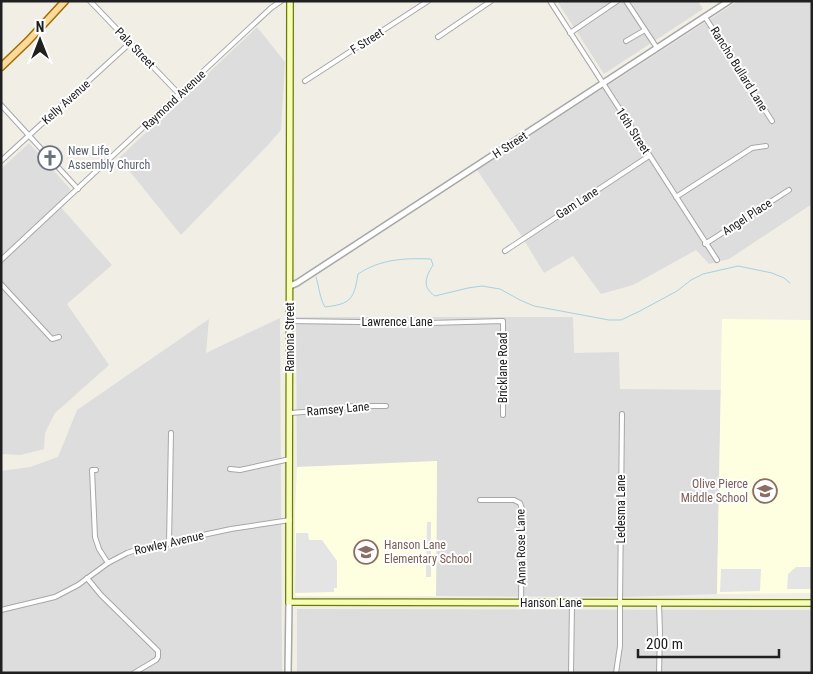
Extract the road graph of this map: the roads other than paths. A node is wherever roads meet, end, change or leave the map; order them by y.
1 (65, 1) edge
2 (90, 1) edge
3 (281, 1) edge
4 (290, 1) edge
5 (428, 1) edge
6 (491, 1) edge
7 (550, 1) edge
8 (617, 1) edge
9 (626, 1) edge
10 (729, 1) edge
11 (705, 17) junction
12 (645, 30) junction
13 (570, 33) junction
14 (438, 37) dead end
15 (626, 42) dead end
16 (130, 43) junction
17 (657, 48) junction
18 (1, 67) edge
19 (305, 81) dead end
20 (603, 84) junction
21 (179, 94) junction
22 (1, 105) edge
23 (772, 121) dead end
24 (28, 135) junction
25 (766, 146) dead end
26 (649, 156) junction
27 (1, 161) edge
28 (78, 190) junction
29 (789, 190) dead end
30 (676, 197) junction
31 (705, 244) junction
32 (505, 250) dead end
33 (1, 260) edge
34 (717, 260) dead end
35 (1, 284) edge
36 (290, 286) junction
37 (290, 320) junction
38 (503, 322) joint
39 (58, 337) dead end
40 (386, 406) dead end
41 (290, 413) junction
42 (622, 414) dead end
43 (503, 415) dead end
44 (171, 433) dead end
45 (290, 459) junction
46 (230, 469) dead end
47 (96, 470) dead end
48 (480, 500) dead end
49 (290, 520) junction
50 (169, 544) junction
51 (108, 563) junction
52 (87, 578) junction
53 (289, 602) junction
54 (521, 603) junction
55 (572, 603) junction
56 (620, 603) junction
57 (659, 603) junction
58 (812, 603) edge
59 (1, 610) edge
60 (288, 670) edge
61 (134, 673) edge
62 (284, 673) edge
63 (571, 673) edge
64 (616, 673) edge
65 (659, 673) edge

1 - 18 main road
2 - 16 street, Pala Street
3 - 21 street, Raymond Avenue
4 - 36 main road, Ramona Street
5 - 19 street, F Street
6 - 14 street
7 - 13 street, 16th Street
8 - 13 street
9 - 12 street
10 - 11 street, H Street
11 - 17 street, H Street
11 - 23 street, Rancho Bullard Lane
12 - 15 street
12 - 17 street
13 - 20 street, 16th Street
16 - 21 street, Pala Street
16 - 24 street, Kelly Avenue
17 - 20 street, H Street
20 - 26 street, 16th Street
20 - 36 street, H Street
21 - 28 street, Raymond Avenue
22 - 24 street
24 - 27 street, Kelly Avenue
24 - 28 street
25 - 30 street
26 - 30 street, 16th Street
26 - 32 street, Gam Lane
28 - 33 street, Raymond Avenue
29 - 31 street, Angel Place
30 - 31 street, 16th Street
31 - 34 street, 16th Street
35 - 39 street
36 - 37 main road, Ramona Street
37 - 38 street, Lawrence Lane
37 - 41 main road, Ramona Street
38 - 43 street, Bricklane Road
40 - 41 street, Ramsey Lane
41 - 45 main road, Ramona Street
42 - 56 street, Ledesma Lane
44 - 50 street
45 - 46 street
45 - 49 main road, Ramona Street
47 - 51 street
48 - 54 street, Anna Rose Lane
49 - 50 street, Rowley Avenue
49 - 53 main road, Ramona Street
50 - 51 street, Rowley Avenue
51 - 52 street, Rowley Avenue
52 - 59 street, Rowley Avenue
52 - 61 street
53 - 54 main road, Hanson Lane
53 - 60 street, Ramona Street
54 - 55 main road, Hanson Lane
55 - 56 main road, Hanson Lane
55 - 63 street
56 - 57 main road, Hanson Lane
56 - 64 street, Ledesma Lane
57 - 58 main road, Hanson Lane
57 - 65 street
60 - 62 street

